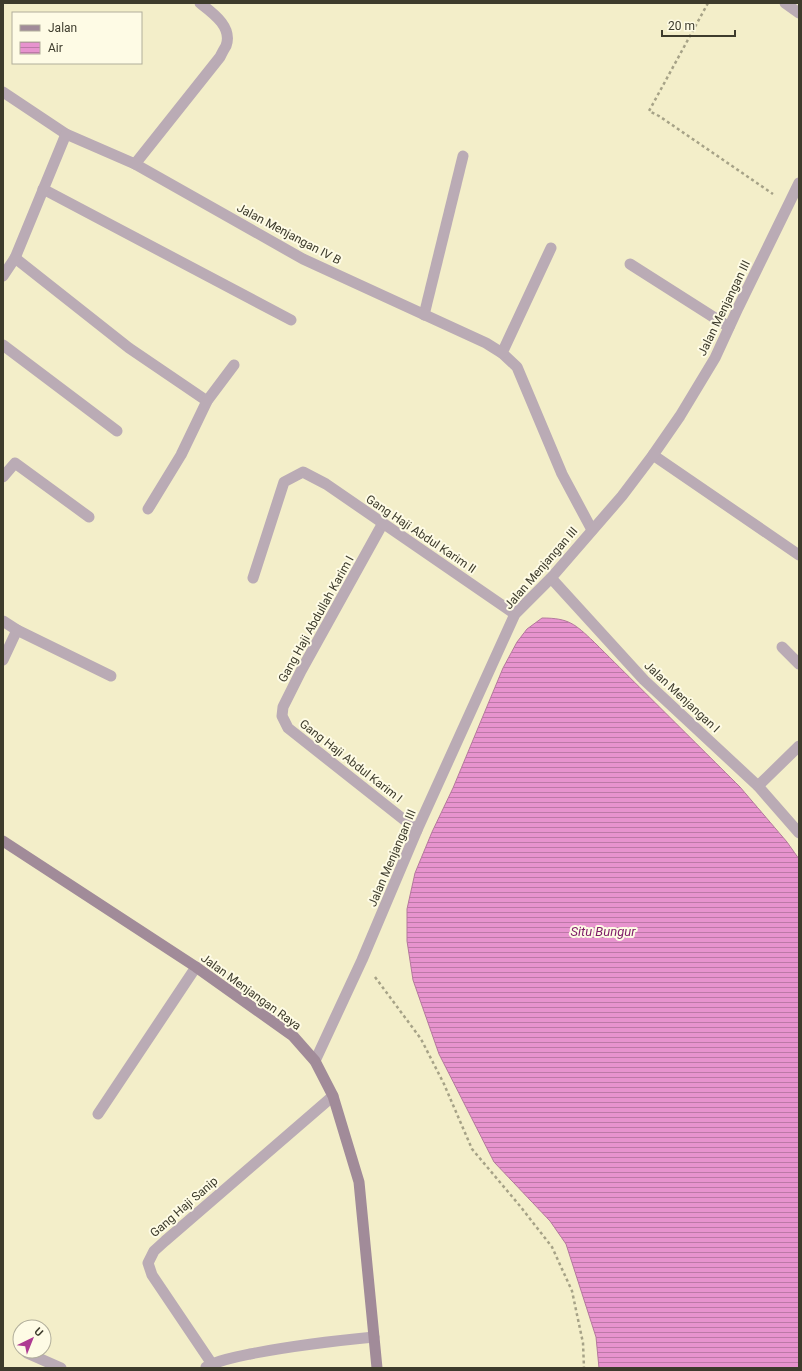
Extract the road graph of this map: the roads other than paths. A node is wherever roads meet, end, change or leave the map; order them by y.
1 (200, 3) edge
2 (785, 3) edge
3 (799, 13) edge
4 (3, 92) edge
5 (66, 134) junction
6 (463, 156) dead end
7 (135, 164) junction
8 (799, 183) edge
9 (43, 189) junction
10 (551, 248) dead end
11 (15, 258) junction
12 (630, 264) dead end
13 (3, 276) edge
14 (424, 314) junction
15 (291, 320) dead end
16 (729, 327) junction
17 (3, 345) edge
18 (502, 353) junction
19 (234, 365) dead end
20 (207, 401) junction
21 (117, 431) dead end
22 (653, 455) junction
23 (3, 477) edge
24 (148, 509) dead end
25 (89, 517) dead end
26 (383, 523) junction
27 (592, 530) junction
28 (799, 555) edge
29 (253, 578) dead end
30 (551, 578) junction
31 (515, 614) junction
32 (3, 621) edge
33 (17, 630) junction
34 (782, 647) dead end
35 (3, 660) edge
36 (799, 664) edge
37 (111, 676) dead end
38 (288, 728) joint
39 (799, 746) edge
40 (758, 786) junction
41 (417, 830) junction
42 (799, 833) edge
43 (3, 841) edge
44 (196, 967) junction
45 (316, 1061) junction
46 (333, 1096) junction
47 (98, 1114) dead end
48 (374, 1337) junction
49 (42, 1359) edge
50 (208, 1366) edge
51 (61, 1368) edge
52 (377, 1368) edge

1 - 7 street
2 - 3 street
4 - 5 street, Jalan Menjangan IV B
5 - 7 street, Jalan Menjangan IV B
5 - 9 street
6 - 14 street
7 - 14 street, Jalan Menjangan IV B
8 - 16 street, Jalan Menjangan III
9 - 11 street
9 - 15 street
10 - 18 street
11 - 13 street
11 - 20 street
12 - 16 street
14 - 18 street, Jalan Menjangan IV B
16 - 22 street, Jalan Menjangan III
17 - 21 street
18 - 27 street, Jalan Menjangan IV B
19 - 20 street
20 - 24 street
22 - 27 street, Jalan Menjangan III
22 - 28 street
23 - 25 street
26 - 29 street, Gang Haji Abdul Karim II
26 - 31 street, Gang Haji Abdul Karim II
26 - 38 street, Gang Haji Abdullah Karim I
27 - 30 street, Jalan Menjangan III
30 - 31 street, Jalan Menjangan III
30 - 40 street, Jalan Menjangan I
31 - 41 street, Jalan Menjangan III
32 - 33 street
33 - 35 street
33 - 37 street
34 - 36 street
38 - 41 street, Gang Haji Abdul Karim I
39 - 40 street
40 - 42 street, Jalan Menjangan I
41 - 45 street, Jalan Menjangan III
43 - 44 main road, Jalan Menjangan Raya
44 - 45 main road, Jalan Menjangan Raya
44 - 47 street
45 - 46 main road, Jalan Menjangan Raya
46 - 48 main road, Jalan Menjangan Raya
46 - 50 street, Gang Haji Sanip
48 - 50 street
48 - 52 main road, Jalan Menjangan Raya
49 - 51 street

